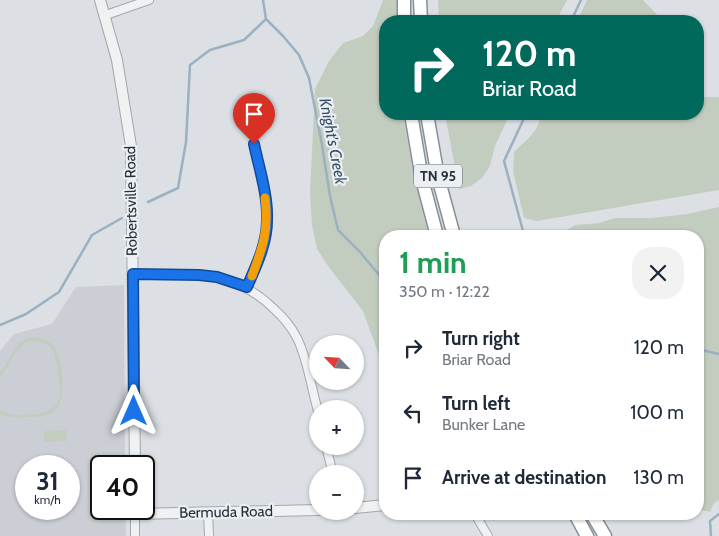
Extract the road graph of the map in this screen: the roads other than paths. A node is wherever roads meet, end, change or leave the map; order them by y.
1 (100, 0) edge
2 (149, 0) edge
3 (404, 0) edge
4 (420, 0) edge
5 (106, 14) junction
6 (404, 15) edge
7 (421, 15) edge
8 (412, 120) edge
9 (428, 120) edge
10 (254, 144) dead end
11 (435, 230) edge
12 (452, 230) edge
13 (133, 274) junction
14 (247, 287) junction
15 (315, 400) edge
16 (135, 455) edge
17 (379, 506) edge
18 (364, 507) edge
19 (309, 510) edge
20 (155, 511) edge
21 (208, 512) junction
22 (135, 520) edge
23 (479, 520) edge
24 (578, 520) edge
25 (596, 520) edge
26 (135, 536) edge
27 (209, 536) edge
28 (488, 536) edge
29 (587, 536) edge
30 (605, 536) edge

1 - 5 street, Robertsville Road
2 - 5 street
3 - 6 highway
4 - 7 highway
5 - 13 street, Robertsville Road
8 - 11 highway, TN 95
9 - 12 highway, TN 95
10 - 14 street
13 - 14 street
13 - 16 street, Robertsville Road
14 - 15 street
17 - 18 street
19 - 21 street, Bermuda Road
20 - 21 street, Bermuda Road
21 - 27 street
22 - 26 street
23 - 28 street
24 - 29 highway
25 - 30 highway

